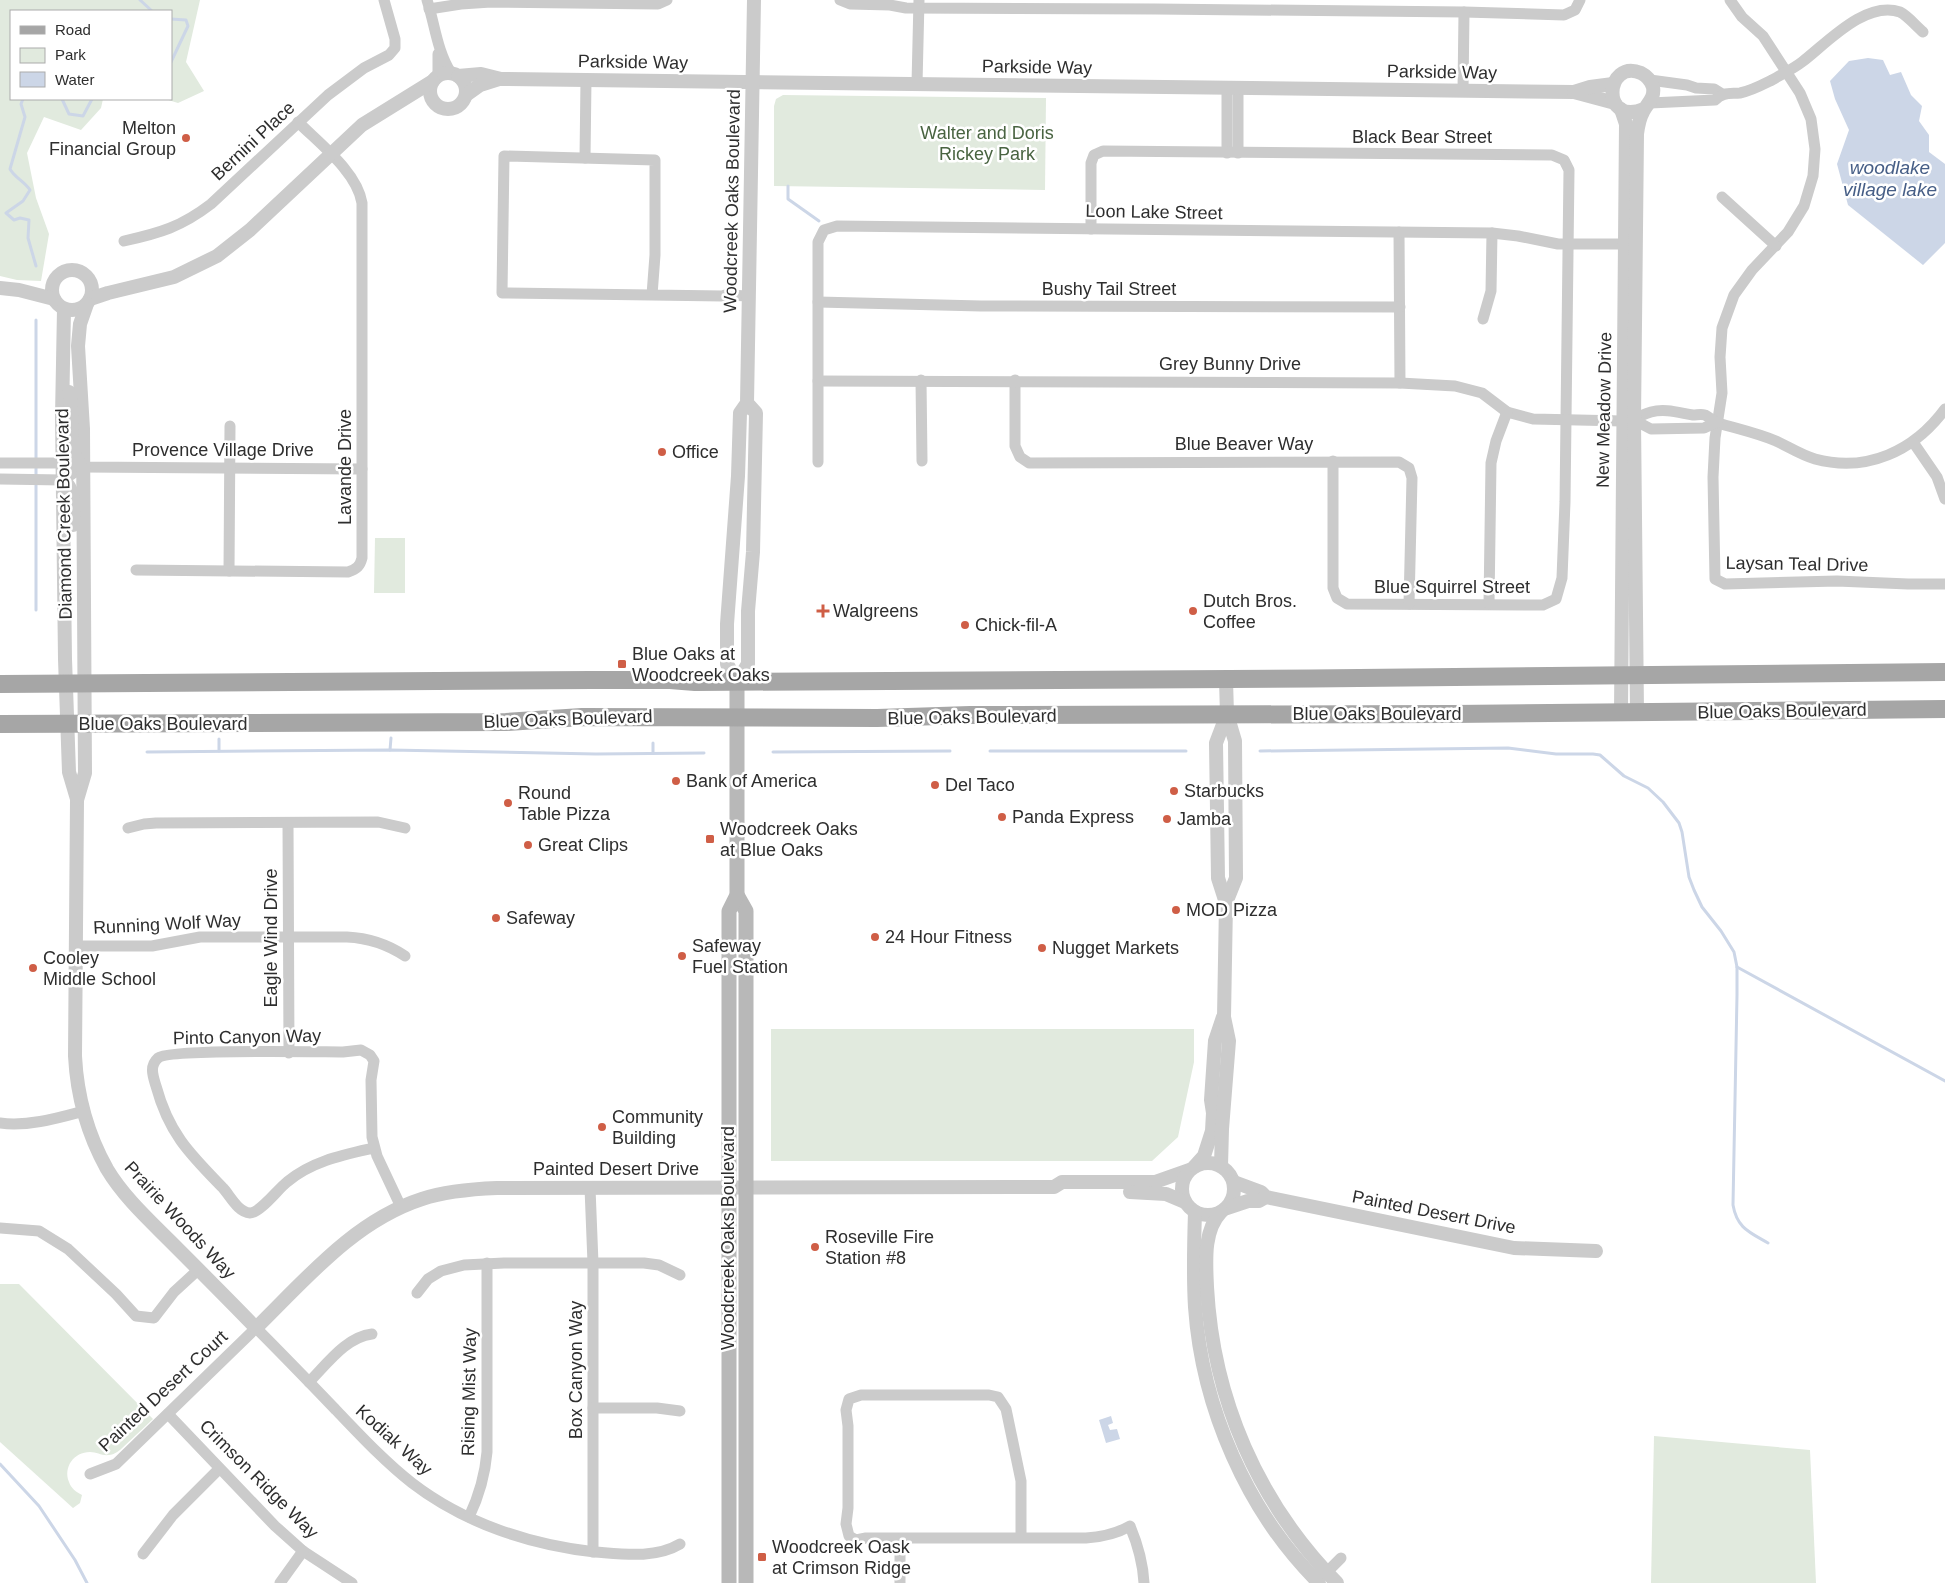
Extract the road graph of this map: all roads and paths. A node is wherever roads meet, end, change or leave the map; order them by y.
1 (384, 0) edge
2 (667, 0) edge
3 (754, 0) edge
4 (840, 0) edge
5 (1580, 0) edge
6 (1730, 0) edge
7 (554, 1) edge
8 (919, 4) edge
9 (1156, 4) edge
10 (428, 5) edge
11 (1265, 5) edge
12 (1464, 12) junction
13 (1923, 32) dead end
14 (1787, 72) junction
15 (445, 77) junction
16 (501, 79) junction
17 (586, 80) junction
18 (1650, 80) junction
19 (753, 82) junction
20 (917, 84) junction
21 (1613, 84) junction
22 (1233, 88) junction
23 (1463, 91) junction
24 (1574, 92) junction
25 (1696, 94) junction
26 (466, 95) junction
27 (403, 100) junction
28 (433, 102) junction
29 (1618, 106) junction
30 (1647, 106) junction
31 (298, 122) junction
32 (1233, 153) junction
33 (330, 154) junction
34 (585, 158) junction
35 (1722, 197) dead end
36 (1091, 229) junction
37 (1399, 232) junction
38 (1492, 233) junction
39 (124, 241) dead end
40 (1569, 244) junction
41 (1630, 244) junction
42 (1776, 246) junction
43 (86, 275) junction
44 (53, 282) junction
45 (0, 288) edge
46 (127, 288) junction
47 (19, 290) junction
48 (652, 295) junction
49 (749, 296) junction
50 (54, 299) junction
51 (88, 302) junction
52 (818, 302) junction
53 (1400, 307) junction
54 (64, 309) junction
55 (1483, 319) dead end
56 (64, 372) junction
57 (818, 380) junction
58 (921, 380) junction
59 (1015, 380) junction
60 (1400, 383) junction
61 (747, 403) junction
62 (1945, 409) edge
63 (1507, 412) junction
64 (1681, 412) junction
65 (1565, 420) junction
66 (1628, 420) junction
67 (1717, 422) junction
68 (230, 426) dead end
69 (1681, 428) junction
70 (1913, 442) junction
71 (922, 461) dead end
72 (1333, 461) junction
73 (818, 462) dead end
74 (0, 463) edge
75 (32, 463) junction
76 (62, 463) junction
77 (83, 467) junction
78 (230, 468) junction
79 (362, 469) junction
80 (0, 478) edge
81 (33, 479) junction
82 (62, 480) junction
83 (1945, 499) edge
84 (136, 570) dead end
85 (229, 571) junction
86 (83, 579) junction
87 (1945, 584) edge
88 (1409, 604) junction
89 (1489, 604) junction
90 (1945, 672) edge
91 (1629, 676) junction
92 (1226, 680) junction
93 (737, 682) junction
94 (84, 683) junction
95 (0, 684) edge
96 (66, 684) junction
97 (1945, 709) edge
98 (1629, 712) junction
99 (1227, 714) junction
100 (738, 716) junction
101 (0, 724) edge
102 (76, 724) junction
103 (288, 823) junction
104 (128, 828) dead end
105 (405, 828) dead end
106 (737, 895) junction
107 (1226, 903) junction
108 (289, 937) junction
109 (77, 946) junction
110 (405, 956) dead end
111 (1224, 1017) junction
112 (289, 1052) junction
113 (84, 1111) junction
114 (0, 1123) edge
115 (374, 1148) junction
116 (1221, 1166) junction
117 (1188, 1170) junction
118 (1234, 1182) junction
119 (729, 1187) junction
120 (746, 1187) junction
121 (1054, 1187) junction
122 (590, 1188) junction
123 (1266, 1197) junction
124 (401, 1207) junction
125 (1190, 1207) junction
126 (1224, 1210) junction
127 (0, 1228) edge
128 (1596, 1251) dead end
129 (487, 1263) junction
130 (593, 1263) junction
131 (198, 1270) junction
132 (680, 1276) dead end
133 (417, 1292) dead end
134 (256, 1328) junction
135 (372, 1334) dead end
136 (308, 1382) junction
137 (593, 1408) junction
138 (680, 1411) dead end
139 (168, 1414) junction
140 (219, 1469) junction
141 (90, 1474) dead end
142 (469, 1517) junction
143 (1022, 1538) junction
144 (900, 1539) junction
145 (680, 1544) dead end
146 (303, 1551) junction
147 (593, 1552) junction
148 (143, 1554) dead end
149 (1341, 1558) dead end
150 (1319, 1581) edge
151 (280, 1583) edge
152 (352, 1583) edge
153 (729, 1583) edge
154 (746, 1583) edge
155 (900, 1583) edge
156 (1144, 1583) edge
157 (1337, 1583) edge

1 - 31 street, Bernini Place
2 - 7 street
3 - 19 street, Woodcreek Oaks Boulevard
4 - 8 street
5 - 12 street
6 - 14 street
7 - 10 street
8 - 9 street
8 - 20 street
9 - 11 street
10 - 15 street
11 - 12 street
12 - 23 street
13 - 14 street
14 - 25 street
14 - 42 street
15 - 16 street, Parkside Way
15 - 26 street
15 - 27 street, Parkside Way
15 - 28 street
16 - 17 street, Parkside Way
16 - 26 street, Parkside Way
17 - 19 street, Parkside Way
17 - 34 street
18 - 21 street
18 - 25 street
18 - 30 street
19 - 20 street, Parkside Way
19 - 49 street, Woodcreek Oaks Boulevard
20 - 22 street, Parkside Way
21 - 24 street, Parkside Way
21 - 29 street
22 - 23 street, Parkside Way
22 - 32 street
23 - 24 street, Parkside Way
24 - 29 street, Parkside Way
25 - 30 street
26 - 28 street
27 - 28 street
27 - 33 street, Parkside Way
29 - 30 street
29 - 41 street, New Meadow Drive
30 - 41 street, New Meadow Drive
31 - 33 street, Lavande Drive
31 - 39 street, Bernini Place
32 - 36 street, Black Bear Street
32 - 40 street, Black Bear Street
33 - 46 street, Parkside Way
33 - 79 street, Lavande Drive
34 - 48 street
34 - 48 street
35 - 42 street
36 - 37 street, Loon Lake Street
36 - 52 street, Loon Lake Street
37 - 38 street, Loon Lake Street
37 - 53 street
38 - 40 street, Loon Lake Street
38 - 55 street
40 - 41 street, Loon Lake Street
40 - 65 street, Black Bear Street
41 - 66 street, New Meadow Drive
42 - 67 street
43 - 44 street
43 - 46 street, Parkside Way
43 - 51 street
44 - 47 street
44 - 50 street
45 - 47 street
46 - 51 street, Parkside Way
47 - 50 street
48 - 49 street
49 - 61 street, Woodcreek Oaks Boulevard
50 - 54 street
51 - 54 street
51 - 77 street, Diamond Creek Boulevard
52 - 53 street, Bushy Tail Street
52 - 57 street, Loon Lake Street
53 - 60 street
54 - 56 street, Diamond Creek Boulevard
56 - 76 street, Diamond Creek Boulevard
56 - 77 street
57 - 58 street, Grey Bunny Drive
57 - 73 street, Loon Lake Street
58 - 59 street, Grey Bunny Drive
58 - 71 street
59 - 60 street, Grey Bunny Drive
59 - 72 street, Blue Beaver Way
60 - 63 street, Grey Bunny Drive
61 - 93 street, Woodcreek Oaks Boulevard
61 - 93 street, Woodcreek Oaks Boulevard
62 - 70 street
63 - 65 street, Grey Bunny Drive
63 - 89 street
64 - 66 street
64 - 67 street
64 - 69 street
65 - 66 street, Grey Bunny Drive
65 - 89 street, Blue Squirrel Street
66 - 69 street
66 - 91 street, New Meadow Drive
67 - 69 street
67 - 70 street
67 - 87 street, Laysan Teal Drive
68 - 78 street
70 - 83 street
72 - 88 street, Blue Squirrel Street
72 - 88 street, Blue Beaver Way
74 - 75 street, Provence Village Drive
75 - 76 street, Provence Village Drive
75 - 81 street
76 - 77 street, Provence Village Drive
76 - 82 street, Diamond Creek Boulevard
77 - 78 street, Provence Village Drive
77 - 82 street
77 - 86 street, Diamond Creek Boulevard
78 - 79 street, Provence Village Drive
78 - 85 street
79 - 85 street, Lavande Drive
80 - 81 street
81 - 82 street
82 - 86 street
82 - 96 street, Diamond Creek Boulevard
84 - 85 street, Lavande Drive
86 - 94 street, Diamond Creek Boulevard
88 - 89 street, Blue Squirrel Street
90 - 91 main road, Blue Oaks Boulevard
91 - 92 main road, Blue Oaks Boulevard
91 - 98 street, New Meadow Drive
92 - 93 main road, Blue Oaks Boulevard
92 - 99 street
93 - 94 main road, Blue Oaks Boulevard
93 - 100 main road, Woodcreek Oaks Boulevard
94 - 96 main road, Blue Oaks Boulevard
94 - 102 street, Diamond Creek Boulevard
95 - 96 main road, Blue Oaks Boulevard
96 - 102 street, Diamond Creek Boulevard
97 - 98 main road, Blue Oaks Boulevard
98 - 99 main road, Blue Oaks Boulevard
99 - 100 main road, Blue Oaks Boulevard
99 - 107 street
99 - 107 street
100 - 102 main road, Blue Oaks Boulevard
100 - 106 main road, Woodcreek Oaks Boulevard
101 - 102 main road, Blue Oaks Boulevard
102 - 109 street, Prairie Woods Way
103 - 104 street
103 - 105 street
103 - 108 street, Eagle Wind Drive
106 - 119 main road, Woodcreek Oaks Boulevard
106 - 120 main road, Woodcreek Oaks Boulevard
107 - 111 street
108 - 109 street, Running Wolf Way
108 - 110 street, Running Wolf Way
108 - 112 street, Eagle Wind Drive
109 - 113 street, Prairie Woods Way
111 - 116 street
111 - 117 street
112 - 115 street, Pinto Canyon Way
112 - 115 street, Pinto Canyon Way
113 - 114 street
113 - 131 street, Prairie Woods Way
115 - 124 street, Pinto Canyon Way
116 - 117 street
116 - 118 street
117 - 121 street, Painted Desert Drive
117 - 125 street
118 - 123 street, Painted Desert Drive
118 - 126 street
119 - 120 street, Painted Desert Drive
119 - 122 street, Painted Desert Drive
119 - 153 main road, Woodcreek Oaks Boulevard
120 - 121 street, Painted Desert Drive
120 - 154 main road, Woodcreek Oaks Boulevard
121 - 125 street, Painted Desert Drive
122 - 124 street, Painted Desert Drive
122 - 130 street, Box Canyon Way
123 - 126 street, Painted Desert Drive
123 - 128 street, Painted Desert Drive
124 - 134 street, Painted Desert Drive
125 - 126 street
125 - 150 street
126 - 150 street
127 - 131 street
129 - 130 street
129 - 133 street
129 - 142 street, Rising Mist Way
130 - 132 street
130 - 137 street, Box Canyon Way
131 - 134 street, Prairie Woods Way
134 - 136 street, Kodiak Way
134 - 139 street, Painted Desert Court
135 - 136 street
136 - 142 street, Kodiak Way
137 - 138 street
137 - 147 street, Box Canyon Way
139 - 140 street, Crimson Ridge Way
139 - 141 street, Painted Desert Court
140 - 146 street, Crimson Ridge Way
140 - 148 street
142 - 147 street, Kodiak Way
143 - 144 street
143 - 144 street
143 - 156 street
144 - 155 street
145 - 147 street, Kodiak Way
146 - 151 street
146 - 152 street, Crimson Ridge Way
149 - 150 street
150 - 157 street

